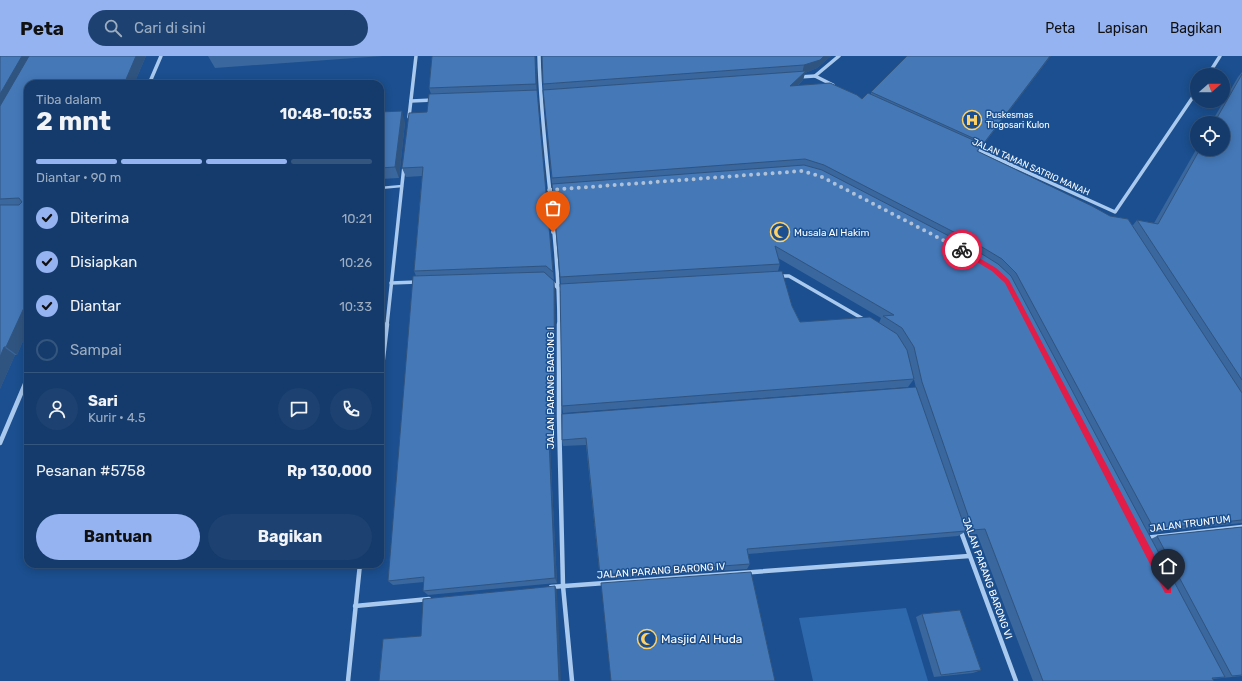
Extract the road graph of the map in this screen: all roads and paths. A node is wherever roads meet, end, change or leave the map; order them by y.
1 (160, 56) edge
2 (416, 56) edge
3 (540, 56) edge
4 (839, 56) edge
5 (1220, 56) edge
6 (1212, 68) edge
7 (815, 76) junction
8 (791, 78) edge
9 (151, 80) edge
10 (836, 86) edge
11 (548, 95) edge
12 (540, 96) junction
13 (441, 100) edge
14 (411, 101) junction
15 (1190, 101) edge
16 (408, 124) edge
17 (972, 148) edge
18 (404, 163) edge
19 (402, 186) junction
20 (384, 188) edge
21 (564, 189) edge
22 (549, 190) junction
23 (1115, 212) junction
24 (1119, 219) edge
25 (775, 276) edge
26 (547, 278) edge
27 (422, 282) edge
28 (391, 283) junction
29 (574, 288) edge
30 (559, 289) junction
31 (868, 322) edge
32 (384, 347) edge
33 (24, 386) edge
34 (567, 416) edge
35 (559, 417) junction
36 (0, 443) edge
37 (959, 525) edge
38 (1242, 527) edge
39 (1144, 545) edge
40 (969, 556) junction
41 (360, 568) edge
42 (563, 586) junction
43 (548, 588) edge
44 (432, 599) edge
45 (355, 606) junction
46 (348, 681) edge
47 (572, 681) edge
48 (1016, 681) edge

1 - 9 street
2 - 14 street
3 - 12 street, JALAN PARANG BARONG I
4 - 7 street
5 - 6 street
7 - 8 street
7 - 10 street
11 - 12 street
12 - 22 street, JALAN PARANG BARONG I
13 - 14 street
14 - 16 street
15 - 23 street
17 - 23 street, JALAN TAMAN SATRIO MANAH
18 - 19 street
19 - 20 lane
19 - 28 street
21 - 22 street
22 - 30 street, JALAN PARANG BARONG I
23 - 24 street
25 - 31 street
26 - 30 street
27 - 28 street
28 - 32 street
29 - 30 street
30 - 35 street, JALAN PARANG BARONG I
33 - 36 street
34 - 35 street
35 - 42 street, JALAN PARANG BARONG I
37 - 40 street, JALAN PARANG BARONG VI
38 - 39 street, JALAN TRUNTUM
40 - 42 street, JALAN PARANG BARONG IV
40 - 48 street, JALAN PARANG BARONG VI
41 - 45 street
42 - 43 street, JALAN PARANG BARONG IV
42 - 47 street, JALAN PARANG BARONG I
44 - 45 street
45 - 46 street

